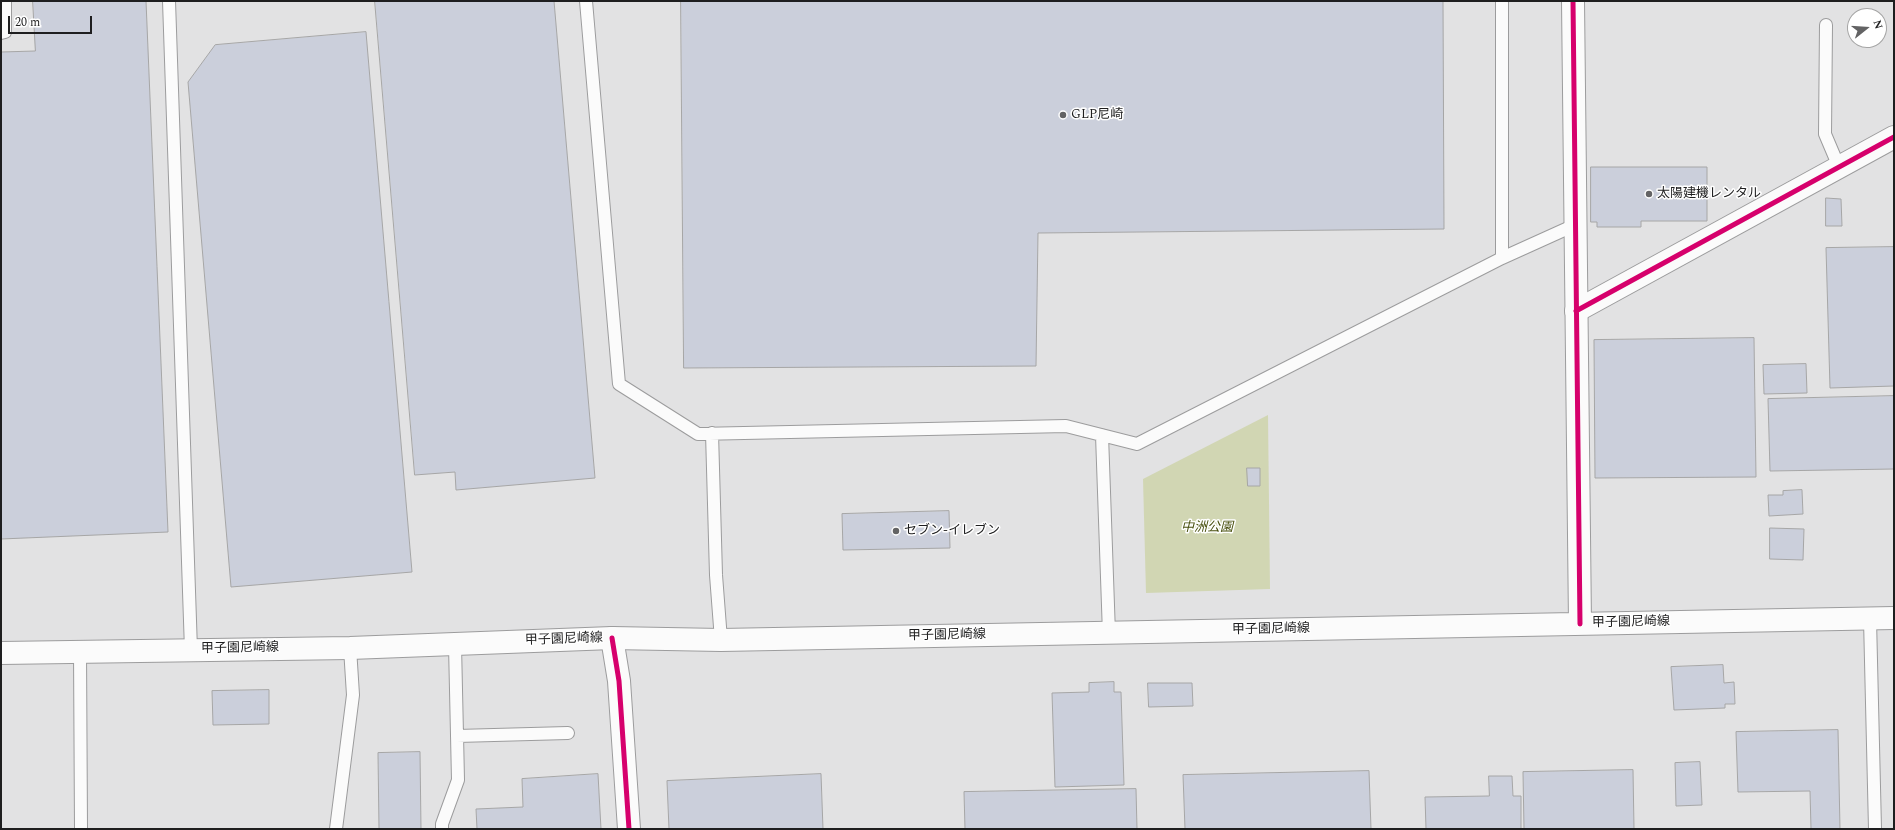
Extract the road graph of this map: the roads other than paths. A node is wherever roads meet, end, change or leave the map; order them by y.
1 (5, 1) edge
2 (168, 1) edge
3 (586, 1) edge
4 (1502, 1) edge
5 (1573, 1) edge
6 (1826, 25) dead end
7 (1, 32) edge
8 (1894, 137) edge
9 (1839, 167) junction
10 (1575, 225) junction
11 (1502, 258) junction
12 (1576, 311) junction
13 (712, 433) junction
14 (1102, 435) junction
15 (1894, 618) edge
16 (1870, 619) junction
17 (1580, 624) junction
18 (1109, 634) junction
19 (612, 638) junction
20 (721, 640) junction
21 (455, 645) junction
22 (350, 648) junction
23 (191, 650) junction
24 (80, 651) junction
25 (1, 653) edge
26 (568, 733) dead end
27 (457, 736) junction
28 (81, 829) edge
29 (336, 829) edge
30 (442, 829) edge
31 (629, 829) edge
32 (1875, 829) edge

1 - 7 lane
2 - 23 lane
3 - 13 lane
4 - 11 lane
5 - 10 main road
6 - 9 lane
8 - 9 main road
9 - 12 main road
10 - 11 lane
10 - 12 main road
11 - 14 lane
12 - 17 main road
13 - 14 lane
13 - 20 lane
14 - 18 lane
15 - 16 main road, 甲子園尼崎線
16 - 17 main road, 甲子園尼崎線
16 - 32 lane
17 - 18 main road, 甲子園尼崎線
18 - 20 main road, 甲子園尼崎線
19 - 20 main road, 甲子園尼崎線
19 - 21 main road, 甲子園尼崎線
19 - 31 main road
21 - 22 main road, 甲子園尼崎線
21 - 27 lane
22 - 23 main road, 甲子園尼崎線
22 - 29 lane
23 - 24 main road, 甲子園尼崎線
24 - 25 main road, 甲子園尼崎線
24 - 28 lane
26 - 27 lane
27 - 30 lane

